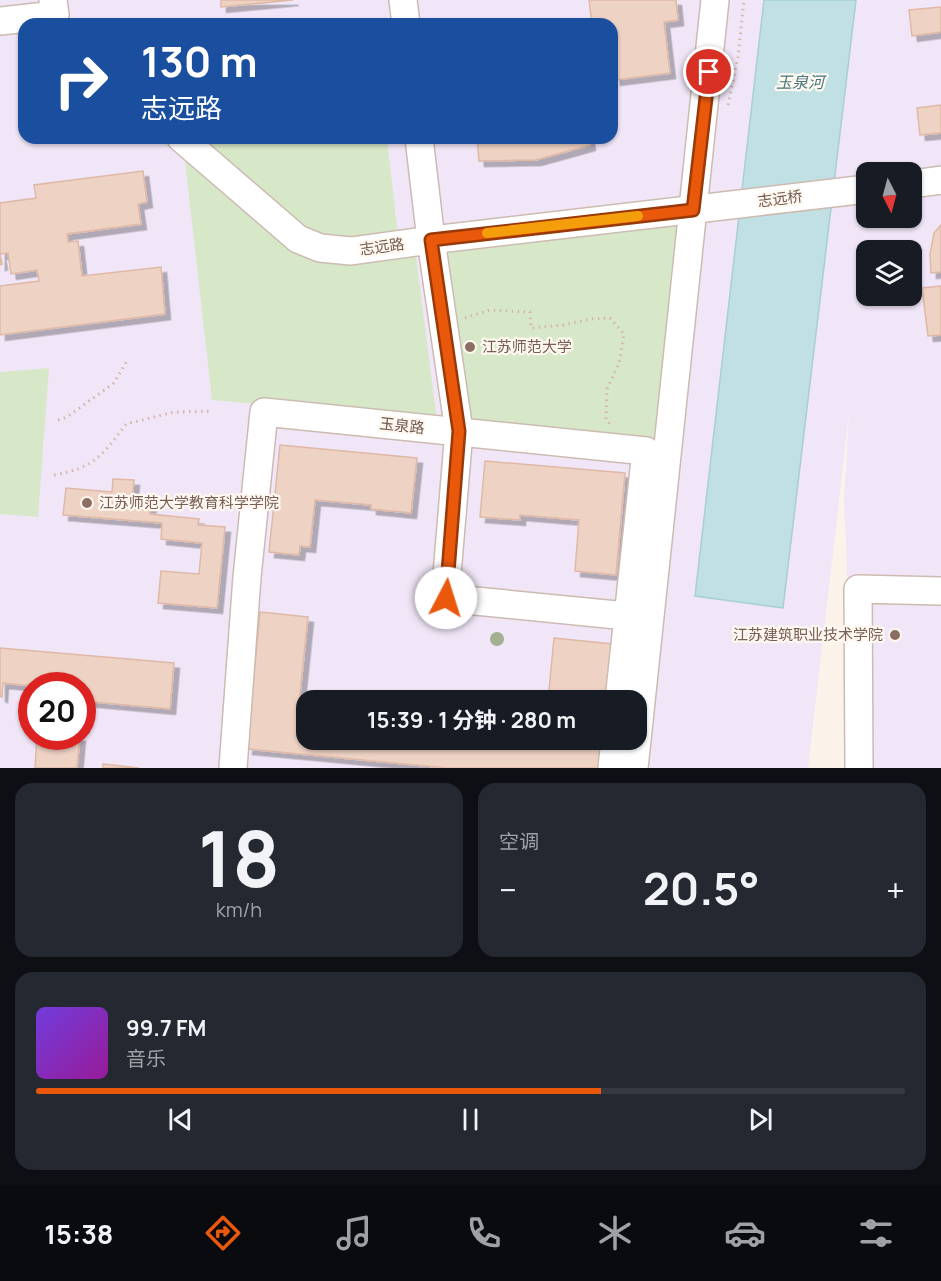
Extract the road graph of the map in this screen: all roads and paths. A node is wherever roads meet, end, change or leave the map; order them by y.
1 (403, 0) edge
2 (715, 0) edge
3 (57, 13) edge
4 (18, 18) edge
5 (21, 18) edge
6 (405, 18) edge
7 (0, 21) edge
8 (188, 144) edge
9 (420, 144) edge
10 (941, 180) edge
11 (922, 183) edge
12 (856, 190) edge
13 (693, 210) junction
14 (431, 240) junction
15 (443, 322) junction
16 (128, 359) dead end
17 (213, 411) dead end
18 (58, 420) dead end
19 (459, 431) junction
20 (630, 450) junction
21 (54, 475) dead end
22 (941, 591) edge
23 (627, 616) junction
24 (620, 690) edge
25 (614, 750) edge
26 (233, 768) edge
27 (612, 768) edge
28 (634, 768) edge
29 (859, 768) edge

1 - 6 street
2 - 13 street
3 - 5 street
4 - 7 street
8 - 14 street, 志远路
9 - 14 street
10 - 11 street
12 - 13 street, 志远桥
13 - 14 street, 志远路
13 - 28 street
14 - 15 street
15 - 19 street
15 - 20 path
16 - 18 path
17 - 21 path
19 - 20 street, 玉泉路
19 - 23 street
19 - 26 street, 玉泉路
20 - 23 street
22 - 29 street
23 - 24 street
25 - 27 street

